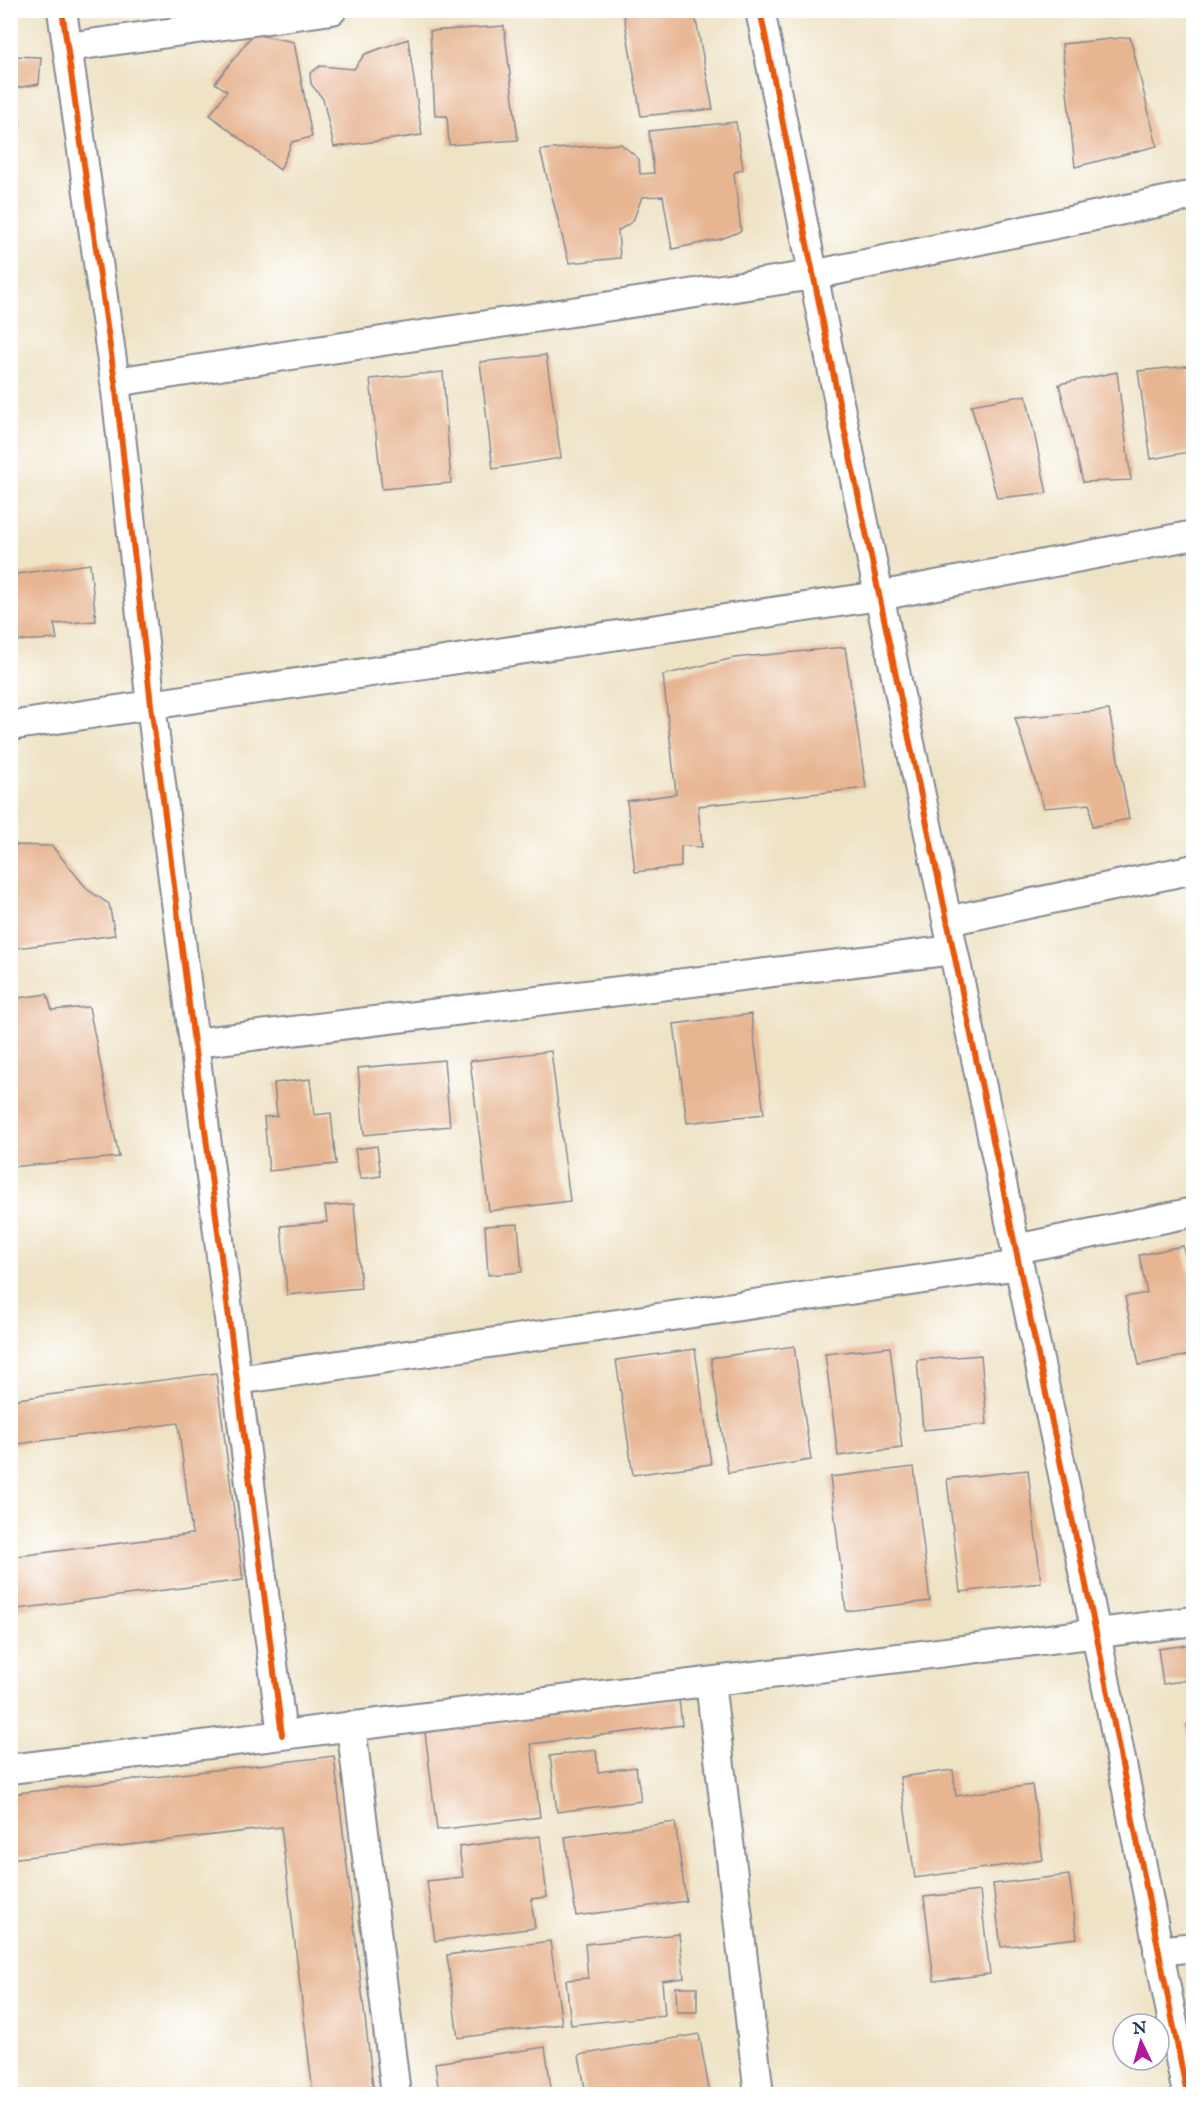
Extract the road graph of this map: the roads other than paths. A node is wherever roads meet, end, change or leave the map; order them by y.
1 (63, 10) edge
2 (332, 10) edge
3 (760, 10) edge
4 (68, 46) junction
5 (1194, 195) edge
6 (813, 275) junction
7 (115, 382) junction
8 (1194, 535) edge
9 (879, 596) junction
10 (152, 705) junction
11 (10, 726) edge
12 (1194, 869) edge
13 (947, 921) junction
14 (953, 950) junction
15 (194, 1043) junction
16 (1194, 1212) edge
17 (1017, 1257) junction
18 (237, 1380) junction
19 (1194, 1621) edge
20 (1096, 1633) junction
21 (710, 1682) junction
22 (351, 1726) junction
23 (282, 1735) junction
24 (10, 1769) edge
25 (1194, 1947) edge
26 (1158, 1951) junction
27 (396, 2094) edge
28 (759, 2094) edge
29 (1186, 2094) edge

1 - 4 street
2 - 4 street
3 - 6 street
4 - 7 street
5 - 6 street
6 - 7 street
6 - 9 street
7 - 10 street
8 - 9 street
9 - 10 street
9 - 13 street
10 - 11 street
10 - 15 street
12 - 13 street
13 - 14 street
14 - 15 street
14 - 17 street
15 - 18 street
16 - 17 street
17 - 18 street
17 - 20 street
18 - 23 street
19 - 20 street
20 - 21 street
20 - 26 street
21 - 22 street
21 - 28 street
22 - 23 street
22 - 27 street
23 - 24 street
25 - 26 street
26 - 29 street

